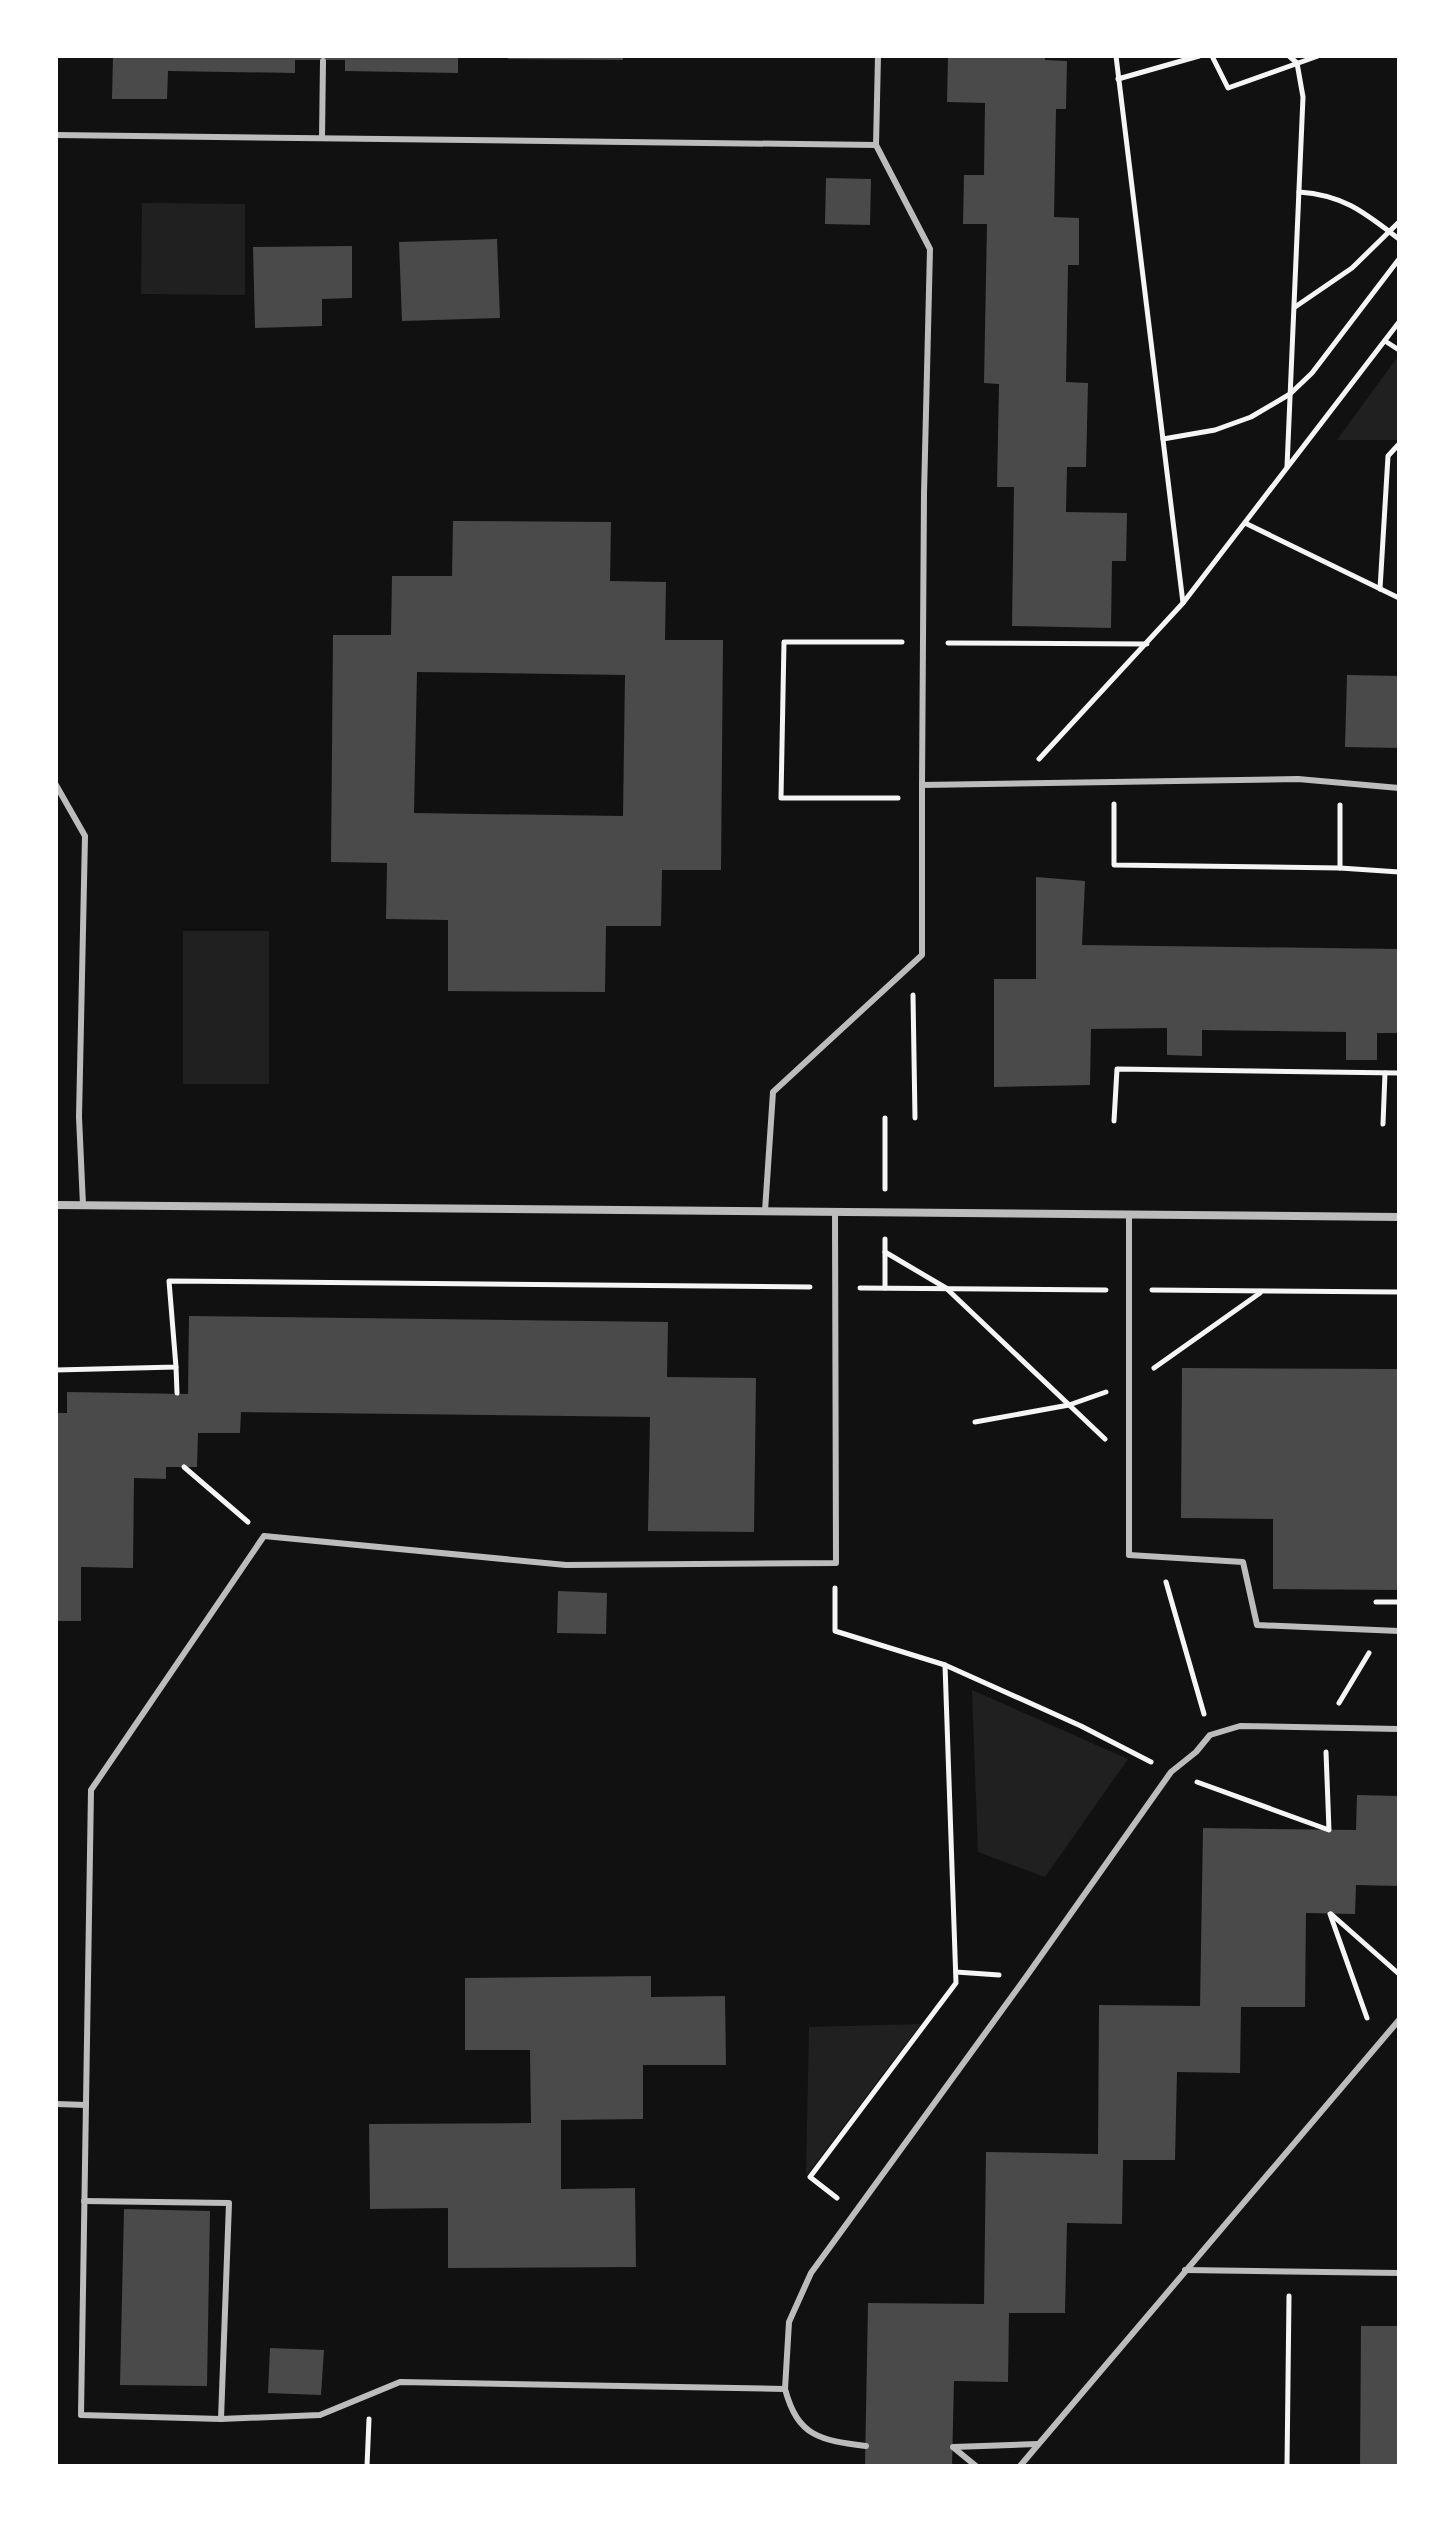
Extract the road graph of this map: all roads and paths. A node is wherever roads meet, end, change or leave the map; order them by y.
1 (878, 56) edge
2 (1116, 56) edge
3 (1199, 56) edge
4 (1212, 56) edge
5 (1289, 56) edge
6 (1318, 56) edge
7 (323, 61) dead end
8 (1297, 63) junction
9 (1118, 79) junction
10 (56, 135) edge
11 (322, 138) junction
12 (876, 145) junction
13 (1299, 192) junction
14 (1399, 222) edge
15 (1391, 233) junction
16 (1399, 239) edge
17 (1399, 259) edge
18 (1294, 307) junction
19 (1399, 322) edge
20 (1385, 341) junction
21 (1399, 350) edge
22 (1290, 394) junction
23 (1162, 439) junction
24 (1399, 444) edge
25 (1287, 468) junction
26 (1245, 523) junction
27 (1380, 589) junction
28 (1399, 598) edge
29 (1183, 603) junction
30 (1032, 766) dead end
31 (1339, 781) junction
32 (1114, 782) junction
33 (56, 785) edge
34 (922, 785) junction
35 (1399, 788) edge
36 (1340, 868) junction
37 (1399, 872) edge
38 (912, 964) junction
39 (1385, 1073) junction
40 (1399, 1073) edge
41 (915, 1118) dead end
42 (1114, 1121) dead end
43 (1383, 1124) dead end
44 (56, 1205) edge
45 (83, 1205) junction
46 (765, 1211) junction
47 (835, 1212) junction
48 (1129, 1215) junction
49 (1399, 1217) edge
50 (885, 1252) dead end
51 (835, 1288) junction
52 (946, 1288) junction
53 (1130, 1290) junction
54 (1399, 1292) edge
55 (176, 1367) junction
56 (56, 1370) edge
57 (177, 1393) dead end
58 (1129, 1462) junction
59 (184, 1467) dead end
60 (264, 1536) junction
61 (1160, 1558) junction
62 (836, 1563) junction
63 (1399, 1631) edge
64 (945, 1665) junction
65 (1399, 1729) edge
66 (1210, 1735) junction
67 (1171, 1772) junction
68 (1329, 1830) dead end
69 (956, 1972) junction
70 (1399, 1974) edge
71 (1026, 1977) junction
72 (1399, 2020) edge
73 (1377, 2045) junction
74 (56, 2104) edge
75 (86, 2105) junction
76 (84, 2201) junction
77 (856, 2212) junction
78 (1185, 2270) junction
79 (1290, 2271) junction
80 (1399, 2273) edge
81 (785, 2389) junction
82 (370, 2395) junction
83 (221, 2419) junction
84 (1037, 2444) junction
85 (866, 2446) dead end
86 (367, 2466) edge
87 (976, 2466) edge
88 (1020, 2466) edge
89 (1287, 2466) edge

1 - 12 lane
2 - 9 path
3 - 9 path
4 - 8 path
5 - 8 path
6 - 8 path
7 - 11 lane
8 - 13 path
9 - 23 path
10 - 11 lane
11 - 12 lane
12 - 34 lane
13 - 15 path
13 - 18 path
14 - 15 path
15 - 16 path
15 - 18 path
17 - 22 path
18 - 22 path
19 - 20 path
20 - 21 path
20 - 25 path
22 - 23 path
22 - 25 path
23 - 29 path
24 - 27 path
25 - 26 path
26 - 27 path
26 - 29 path
27 - 28 path
29 - 30 path
31 - 32 lane
31 - 35 lane
31 - 36 path
32 - 34 lane
32 - 36 path
33 - 45 lane
34 - 38 lane
36 - 37 path
38 - 41 path
38 - 46 lane
39 - 40 path
39 - 42 path
39 - 43 path
44 - 45 street
45 - 46 street
46 - 47 street
47 - 48 street
47 - 51 lane
48 - 49 street
48 - 53 lane
50 - 52 path
51 - 52 path
51 - 55 path
51 - 62 lane
52 - 53 path
52 - 58 path
53 - 54 path
53 - 58 lane
55 - 56 path
55 - 57 path
58 - 61 lane
59 - 60 path
60 - 62 lane
60 - 75 lane
61 - 63 lane
61 - 66 path
62 - 64 path
64 - 67 path
64 - 69 path
65 - 66 lane
66 - 67 lane
67 - 68 path
67 - 71 lane
69 - 71 path
69 - 77 path
70 - 73 path
71 - 77 lane
72 - 73 lane
73 - 78 lane
74 - 75 lane
75 - 76 lane
76 - 83 lane
76 - 83 lane
77 - 81 lane
78 - 79 lane
78 - 84 lane
79 - 80 lane
79 - 89 path
81 - 82 lane
81 - 85 lane
82 - 83 lane
82 - 86 path
84 - 87 lane
84 - 88 lane

